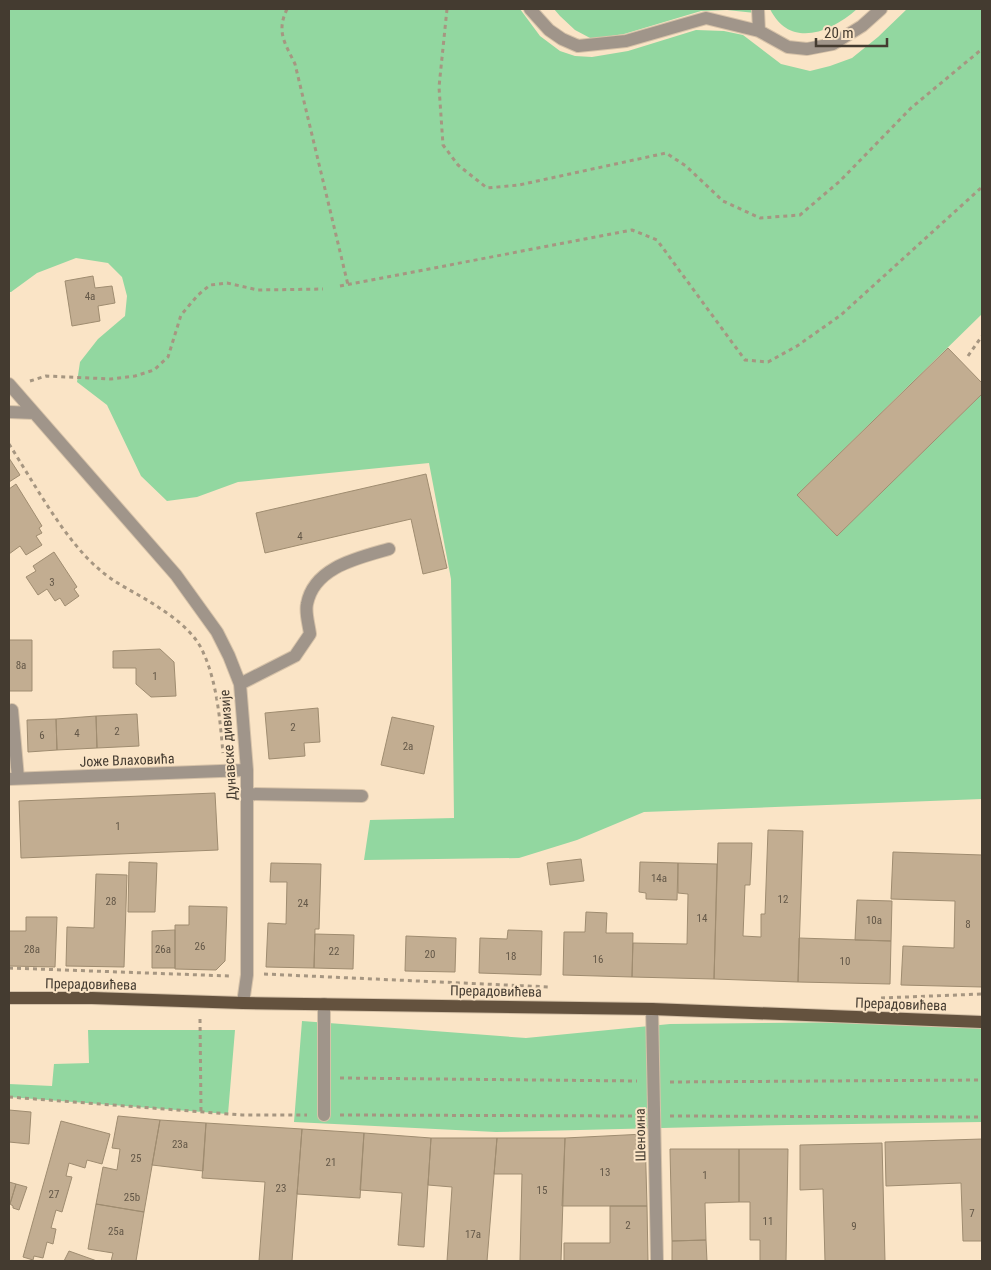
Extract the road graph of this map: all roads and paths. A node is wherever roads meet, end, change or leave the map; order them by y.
1 (287, 9) edge
2 (448, 9) edge
3 (530, 9) edge
4 (758, 9) edge
5 (880, 9) edge
6 (759, 32) junction
7 (982, 50) edge
8 (982, 187) edge
9 (348, 284) junction
10 (340, 286) dead end
11 (323, 289) dead end
12 (982, 336) edge
13 (968, 356) dead end
14 (9, 385) edge
15 (9, 412) edge
16 (34, 413) junction
17 (9, 444) edge
18 (389, 549) dead end
19 (240, 684) junction
20 (12, 710) dead end
21 (247, 770) junction
22 (225, 772) junction
23 (13, 778) edge
24 (248, 794) junction
25 (362, 796) dead end
26 (9, 968) edge
27 (228, 976) dead end
28 (9, 998) edge
29 (200, 1002) junction
30 (243, 1003) junction
31 (324, 1004) junction
32 (652, 1009) junction
33 (982, 1022) edge
34 (9, 1097) edge
35 (201, 1112) junction
36 (324, 1115) junction
37 (655, 1116) junction
38 (982, 1117) edge
39 (657, 1261) edge

1 - 9 path
2 - 7 path
3 - 6 street
4 - 6 street
5 - 6 street
8 - 9 path
9 - 10 path
11 - 14 path
12 - 13 path
14 - 16 street, Дунавске дивизије
15 - 16 street
16 - 19 street, Дунавске дивизије
17 - 22 path
18 - 19 street
19 - 21 street, Дунавске дивизије
20 - 23 street
21 - 22 street, Јоже Влаховића
21 - 24 street, Дунавске дивизије
22 - 23 street, Јоже Влаховића
24 - 25 street
24 - 30 street, Дунавске дивизије
26 - 27 path
28 - 29 main road, Прерадовићева
29 - 30 main road, Прерадовићева
29 - 35 path
30 - 31 main road, Прерадовићева
31 - 32 main road, Прерадовићева
31 - 36 street
32 - 33 main road, Прерадовићева
32 - 37 street, Шеноина
34 - 35 path
35 - 36 path
36 - 37 path
37 - 38 path
37 - 39 street, Шеноина

